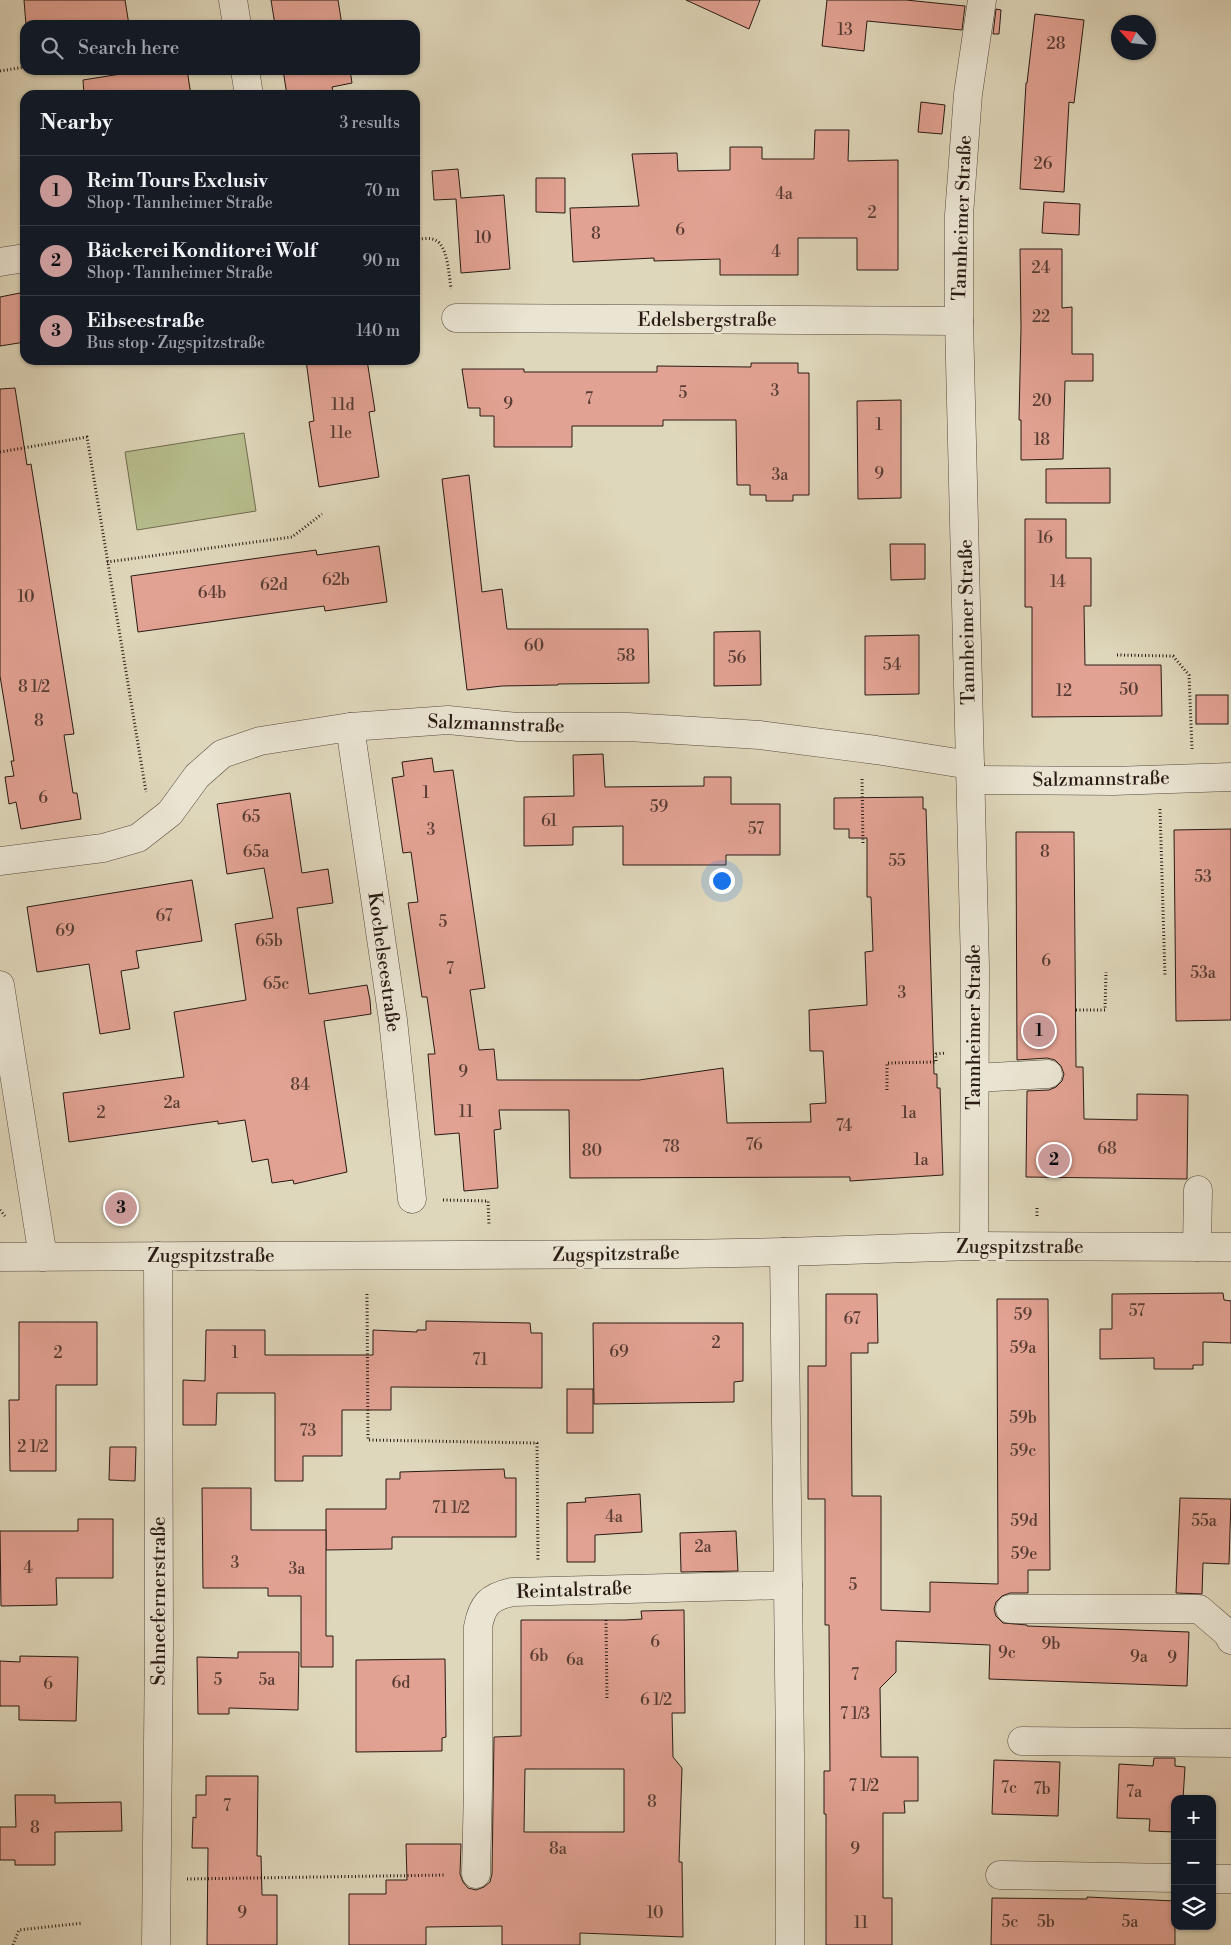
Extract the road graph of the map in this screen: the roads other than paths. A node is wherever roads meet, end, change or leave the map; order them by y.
1 (233, 0) edge
2 (982, 0) edge
3 (236, 20) edge
4 (245, 75) edge
5 (248, 90) edge
6 (20, 259) edge
7 (0, 262) edge
8 (456, 318) road end
9 (959, 321) junction
10 (350, 727) junction
11 (971, 772) junction
12 (1231, 777) edge
13 (0, 861) edge
14 (0, 985) edge
15 (1048, 1074) dead end
16 (975, 1078) junction
17 (1198, 1190) dead end
18 (412, 1199) road end
19 (974, 1246) junction
20 (1197, 1247) junction
21 (1231, 1247) edge
22 (784, 1252) junction
23 (158, 1256) junction
24 (0, 1257) edge
25 (43, 1257) junction
26 (788, 1585) junction
27 (1010, 1609) dead end
28 (1229, 1636) edge
29 (1022, 1741) dead end
30 (1231, 1744) edge
31 (476, 1874) road end
32 (1000, 1875) dead end
33 (1171, 1878) edge
34 (1216, 1879) edge
35 (1231, 1879) edge
36 (156, 1945) edge
37 (790, 1945) edge

1 - 3 street
2 - 9 street, Tannheimer Straße
4 - 5 street
6 - 7 street
8 - 9 street, Edelsbergstraße
9 - 11 street, Tannheimer Straße
10 - 11 street, Salzmannstraße
10 - 13 street, Salzmannstraße
10 - 18 street, Kochelseestraße
11 - 12 street, Salzmannstraße
11 - 16 street, Tannheimer Straße
14 - 25 street
15 - 16 street
16 - 19 street, Tannheimer Straße
17 - 20 street
19 - 20 street, Zugspitzstraße
19 - 22 street, Zugspitzstraße
20 - 21 street, Zugspitzstraße
22 - 23 street, Zugspitzstraße
22 - 26 street
23 - 25 street, Zugspitzstraße
23 - 36 street, Schneefernerstraße
24 - 25 street, Zugspitzstraße
26 - 31 street, Reintalstraße
26 - 37 street
27 - 28 street
29 - 30 street
32 - 33 street
34 - 35 street

